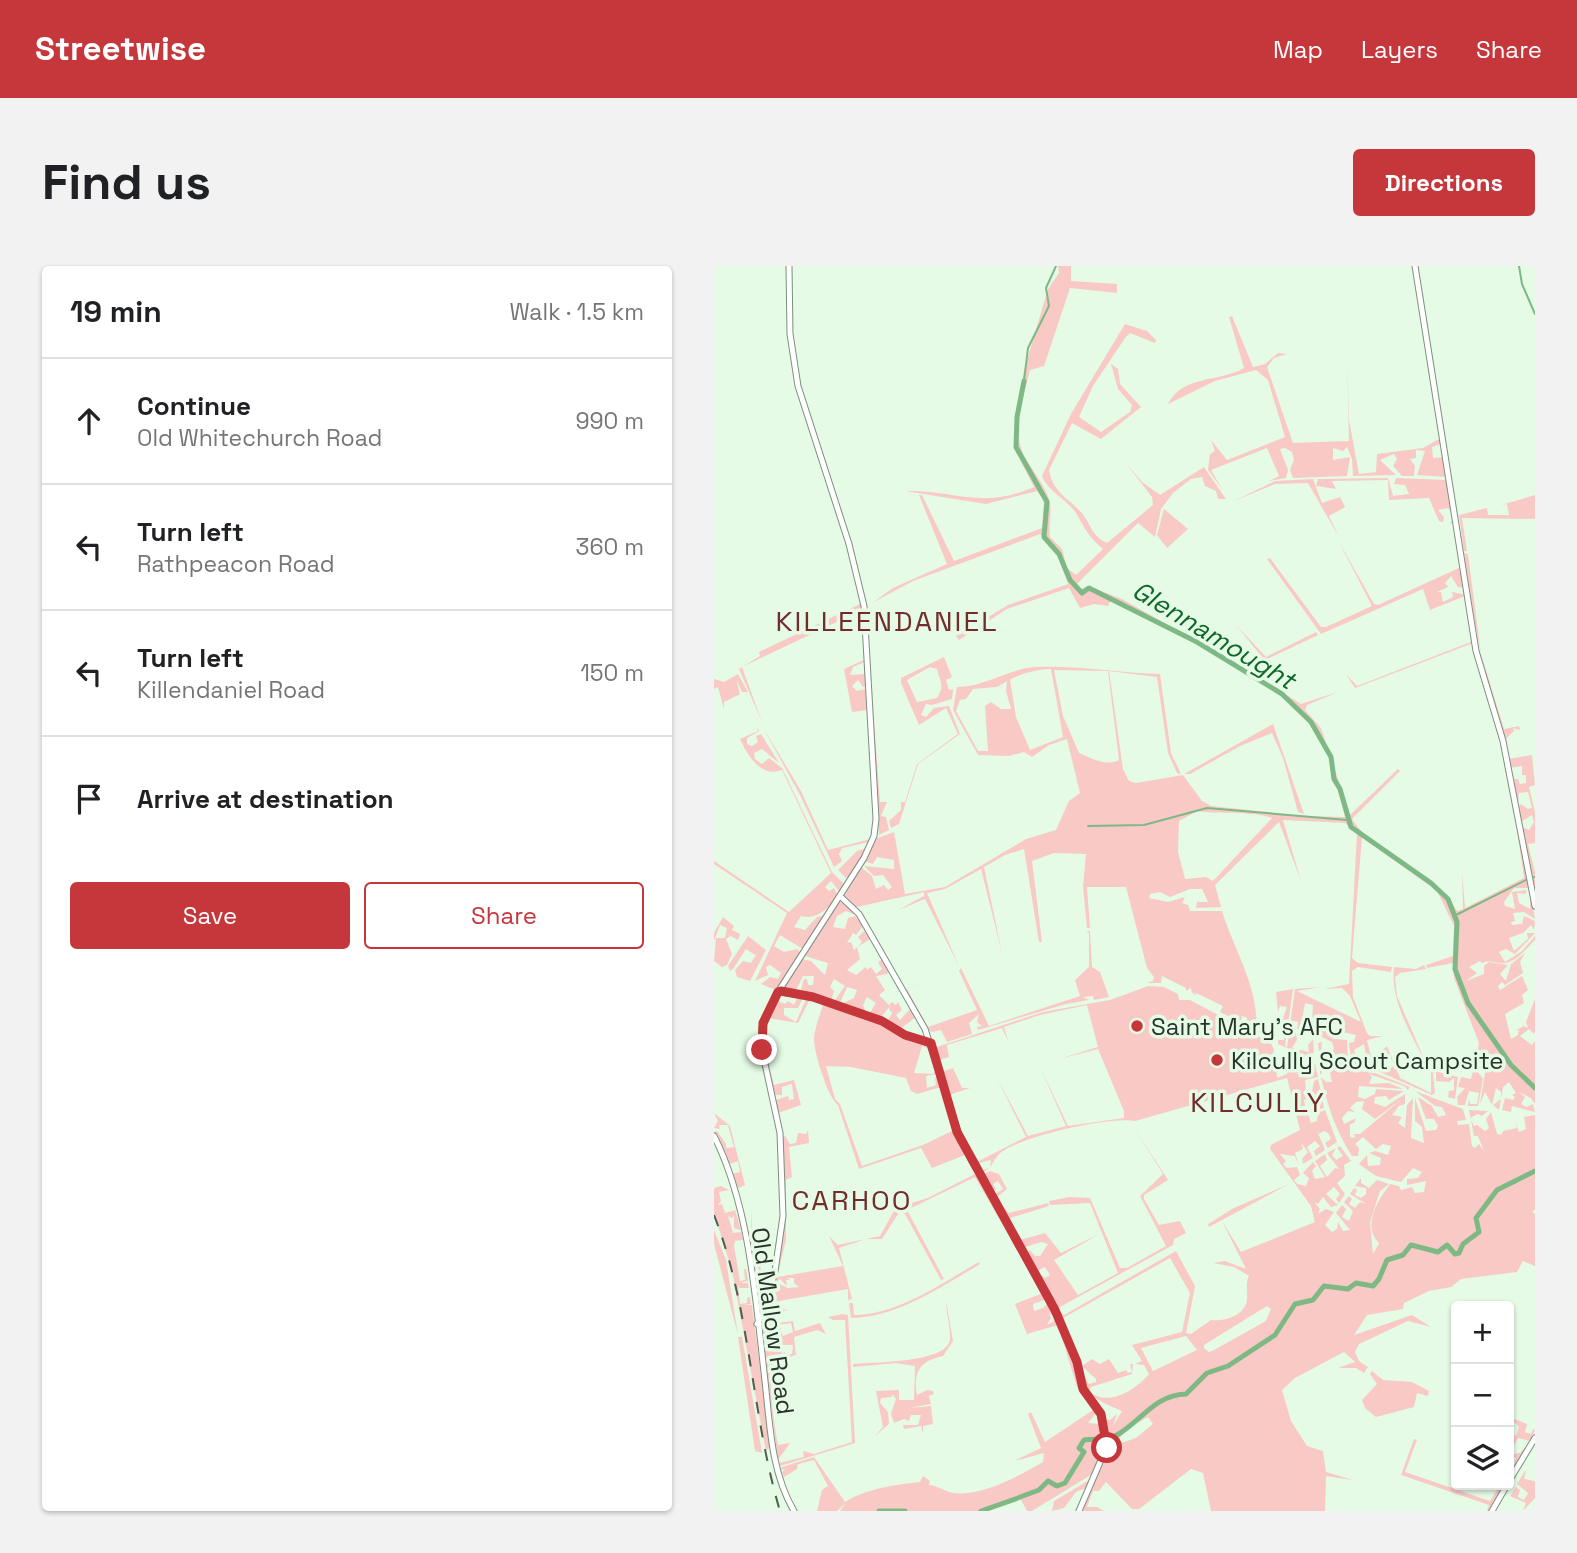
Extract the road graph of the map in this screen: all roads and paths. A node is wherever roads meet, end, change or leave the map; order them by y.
1 (789, 266) edge
2 (1415, 266) edge
3 (840, 896) junction
4 (1535, 906) edge
5 (778, 992) junction
6 (931, 1043) junction
7 (714, 1136) edge
8 (757, 1324) junction
9 (1535, 1438) edge
10 (1514, 1472) edge
11 (1504, 1490) edge
12 (794, 1511) edge
13 (1079, 1511) edge
14 (1492, 1511) edge

1 - 3 street
2 - 4 street
3 - 5 street
3 - 6 street
5 - 6 street
5 - 8 street
6 - 13 street
7 - 8 street, Old Mallow Road
8 - 12 street, Old Mallow Road
9 - 10 street
11 - 14 street

